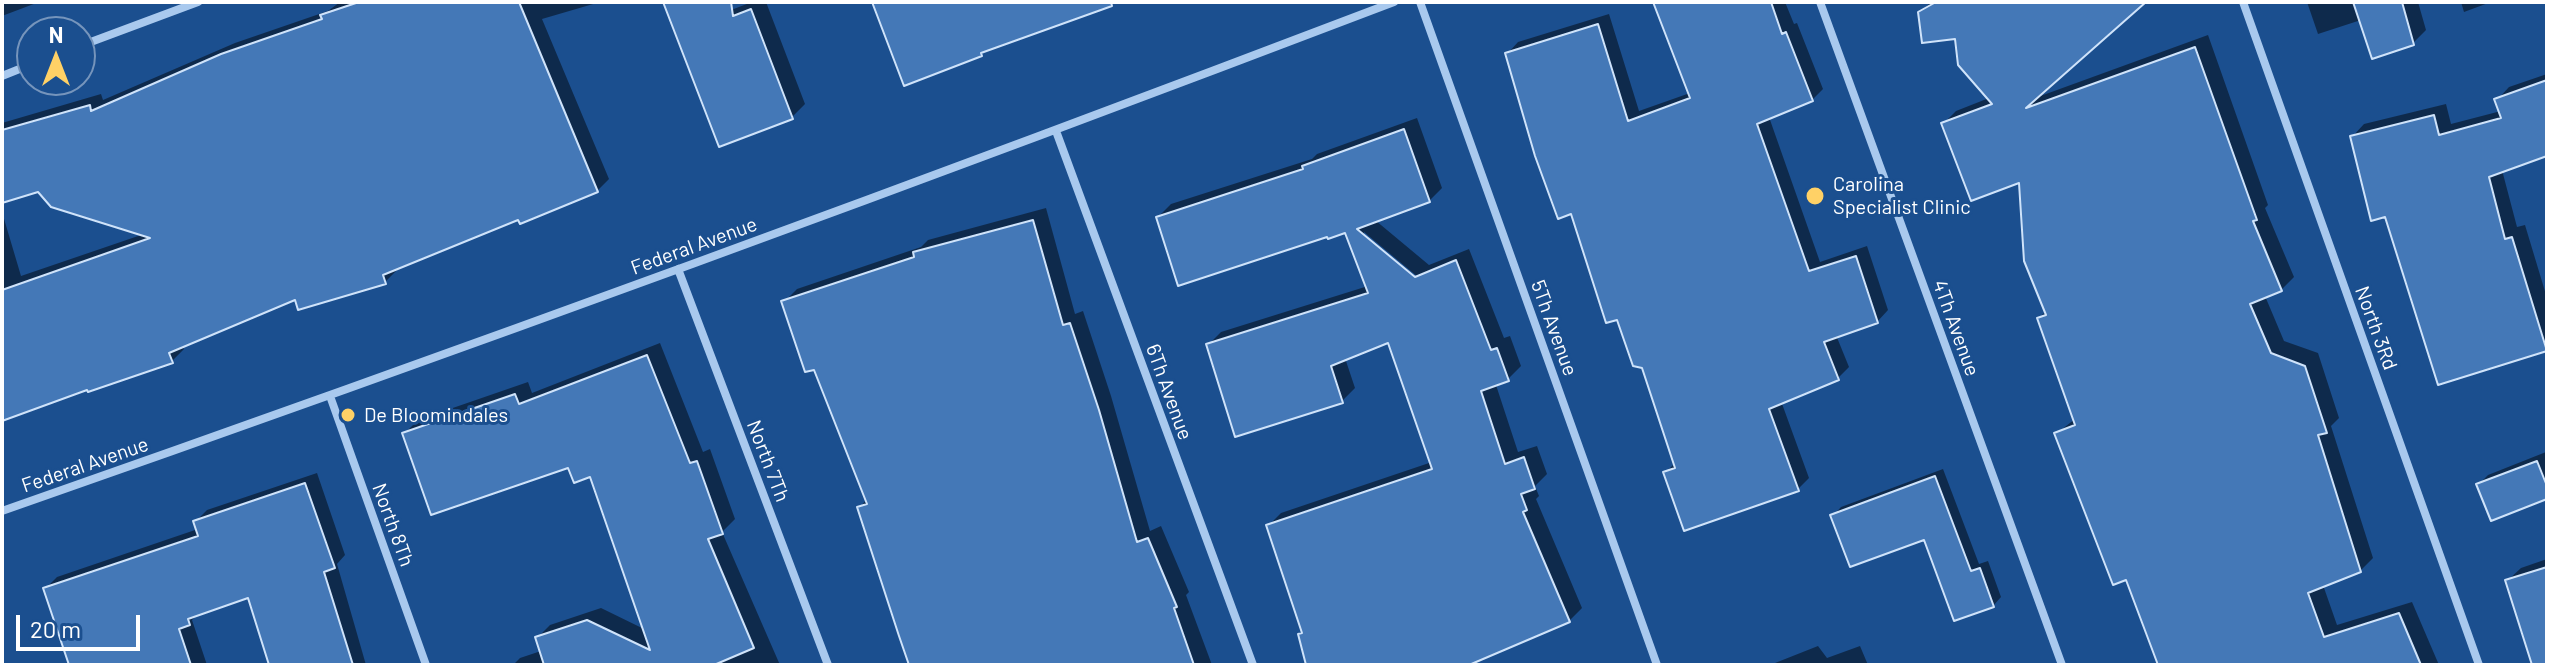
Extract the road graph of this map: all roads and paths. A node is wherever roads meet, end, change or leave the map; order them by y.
1 (198, 2) edge
2 (1394, 2) edge
3 (1420, 2) edge
4 (1820, 2) edge
5 (2243, 2) edge
6 (96, 40) edge
7 (1056, 131) junction
8 (678, 269) junction
9 (330, 396) junction
10 (2, 511) edge
11 (426, 665) edge
12 (828, 665) edge
13 (1253, 665) edge
14 (1657, 665) edge
15 (2062, 665) edge
16 (2479, 665) edge

1 - 6 street
2 - 7 street, Federal Avenue
3 - 14 street, 5Th Avenue
4 - 15 street, 4Th Avenue
5 - 16 street, North 3Rd
7 - 8 street, Federal Avenue
7 - 13 street, 6Th Avenue
8 - 9 street, Federal Avenue
8 - 12 street, North 7Th
9 - 10 street, Federal Avenue
9 - 11 street, North 8Th

